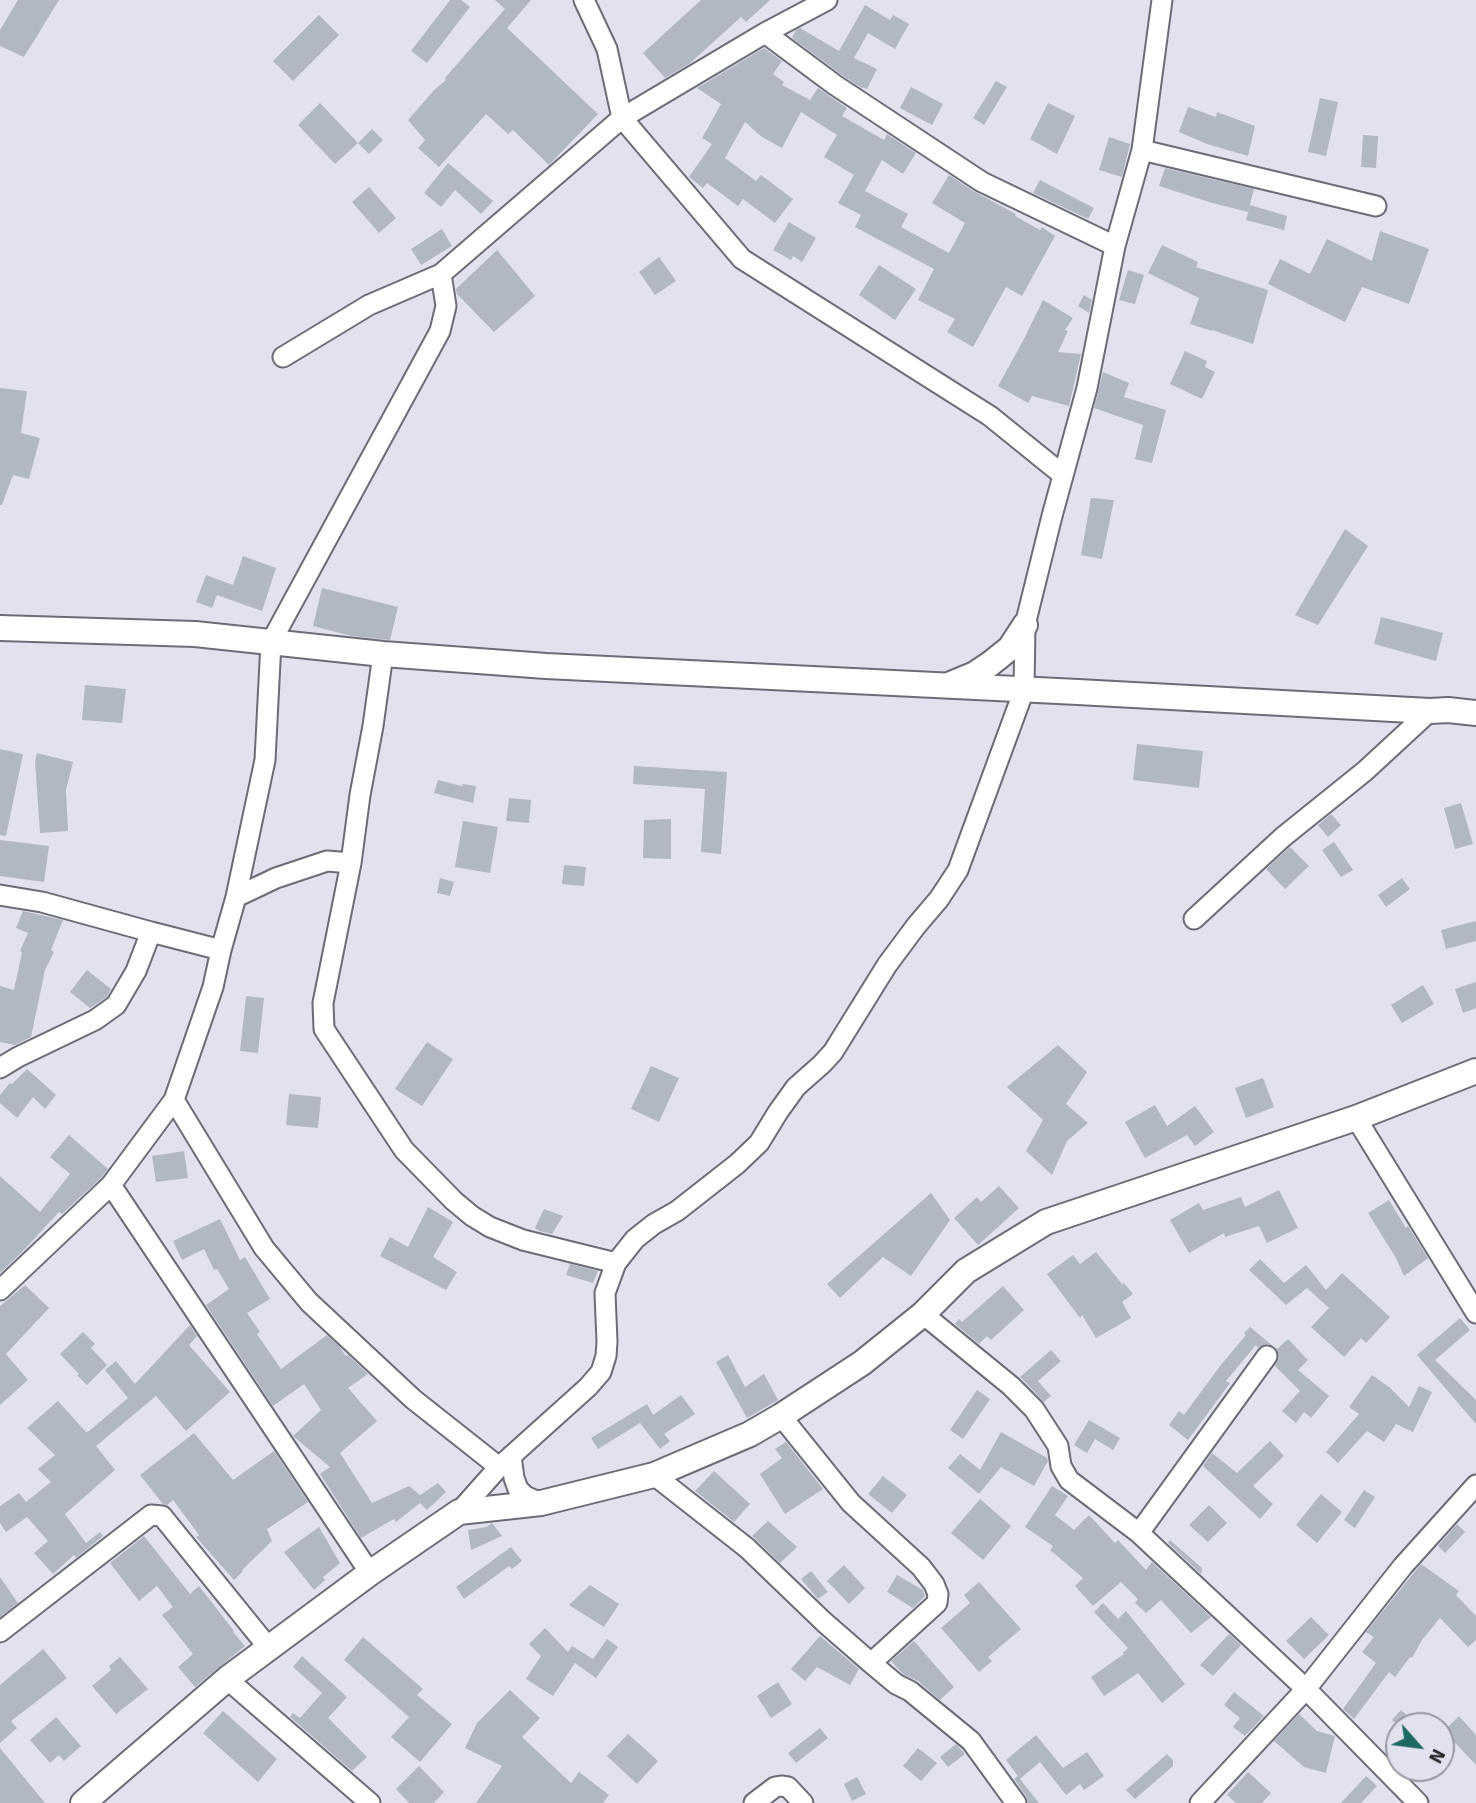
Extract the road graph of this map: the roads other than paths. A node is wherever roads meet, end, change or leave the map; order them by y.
1 (584, 0) edge
2 (827, 0) edge
3 (1161, 0) edge
4 (765, 33) junction
5 (622, 118) junction
6 (1142, 150) junction
7 (1376, 206) dead end
8 (1115, 246) junction
9 (441, 274) junction
10 (283, 357) dead end
11 (1063, 475) junction
12 (1025, 625) junction
13 (0, 628) edge
14 (271, 642) junction
15 (383, 654) junction
16 (948, 686) junction
17 (1024, 690) junction
18 (1476, 699) edge
19 (1439, 710) junction
20 (1476, 713) edge
21 (351, 863) junction
22 (0, 895) edge
23 (236, 897) junction
24 (1194, 919) dead end
25 (152, 932) junction
26 (221, 950) junction
27 (0, 1068) edge
28 (1476, 1071) edge
29 (174, 1100) junction
30 (1356, 1118) junction
31 (111, 1185) junction
32 (616, 1263) junction
33 (0, 1290) edge
34 (1476, 1313) edge
35 (923, 1314) junction
36 (1267, 1356) dead end
37 (780, 1416) junction
38 (505, 1462) junction
39 (654, 1475) junction
40 (1476, 1485) edge
41 (541, 1503) junction
42 (459, 1512) junction
43 (1139, 1533) junction
44 (370, 1573) junction
45 (0, 1632) edge
46 (268, 1647) junction
47 (871, 1663) junction
48 (227, 1679) junction
49 (1306, 1689) junction
50 (83, 1803) edge
51 (370, 1803) edge
52 (754, 1803) edge
53 (803, 1803) edge
54 (1016, 1803) edge
55 (1200, 1803) edge
56 (1418, 1803) edge

1 - 5 street
2 - 4 street
3 - 6 street
4 - 5 street
4 - 8 street
5 - 9 street
5 - 11 street
6 - 7 street
6 - 8 street
8 - 11 street
9 - 10 street
9 - 14 street
11 - 12 street
12 - 16 street
12 - 17 street
13 - 14 street
14 - 15 street
14 - 23 street
15 - 16 street
15 - 21 street
16 - 17 street
17 - 19 street
17 - 32 street
18 - 19 street
19 - 20 street
19 - 24 street
21 - 23 street
21 - 32 street
22 - 25 street
23 - 26 street
25 - 26 street
25 - 27 street
26 - 29 street
28 - 30 street
29 - 31 street
29 - 38 street
30 - 34 street
30 - 35 street
31 - 33 street
31 - 44 street
32 - 38 street
35 - 37 street
35 - 43 street
36 - 43 street
37 - 39 street
37 - 47 street
38 - 41 street
38 - 42 street
39 - 41 street
39 - 47 street
40 - 49 street
41 - 42 street
42 - 44 street
43 - 49 street
44 - 46 street
45 - 46 street
46 - 48 street
47 - 54 street
48 - 50 street
48 - 51 street
49 - 55 street
49 - 56 street
52 - 53 street

